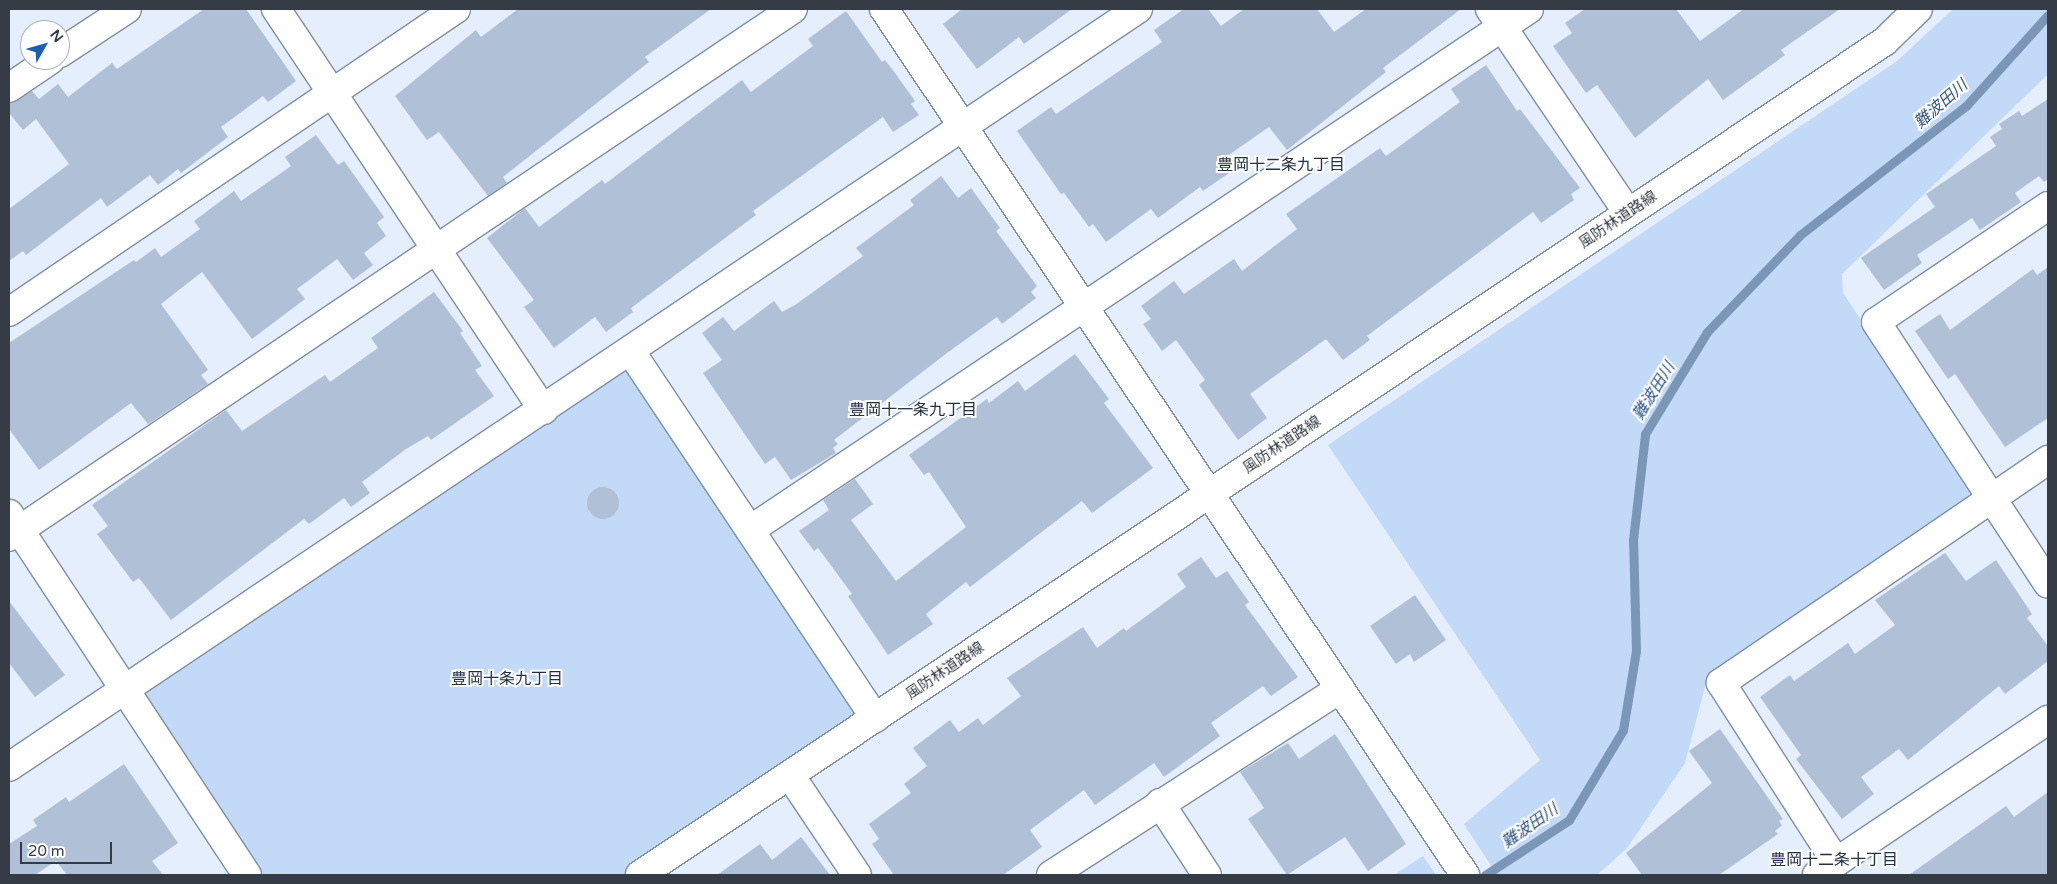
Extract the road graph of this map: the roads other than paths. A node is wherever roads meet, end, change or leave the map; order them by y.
1 (127, 9) edge
2 (276, 9) edge
3 (456, 9) edge
4 (793, 9) edge
5 (884, 9) edge
6 (1138, 9) edge
7 (1529, 9) edge
8 (1918, 9) edge
9 (1496, 18) edge
10 (70, 46) edge
11 (35, 70) edge
12 (9, 88) edge
13 (332, 92) junction
14 (962, 126) junction
15 (2048, 206) edge
16 (1628, 213) junction
17 (438, 250) junction
18 (1083, 308) junction
19 (9, 312) edge
20 (631, 352) junction
21 (543, 410) junction
22 (2048, 460) edge
23 (1209, 494) junction
24 (1991, 498) junction
25 (12, 527) edge
26 (750, 530) junction
27 (2048, 584) edge
28 (1340, 689) junction
29 (123, 690) junction
30 (875, 718) junction
31 (2048, 720) edge
32 (9, 767) edge
33 (790, 775) junction
34 (1160, 803) junction
35 (1460, 868) edge
36 (1827, 869) edge
37 (240, 873) edge
38 (640, 875) edge
39 (858, 875) edge
40 (1051, 875) edge
41 (1208, 875) edge

1 - 10 street
2 - 13 street
3 - 13 street
4 - 17 street
5 - 14 street
6 - 14 street
7 - 9 street
8 - 16 street, 風防林道路線
9 - 16 street
9 - 18 street
11 - 12 street
13 - 17 street
13 - 19 street
14 - 18 street
14 - 20 street
15 - 24 street
16 - 23 street, 風防林道路線
17 - 21 street
17 - 25 street
18 - 23 street
18 - 26 street
20 - 21 street
20 - 26 street
21 - 29 street
22 - 24 street
23 - 28 street
23 - 30 street, 風防林道路線
24 - 27 street
24 - 36 street
25 - 29 street
26 - 30 street
28 - 34 street
28 - 35 street
29 - 32 street
29 - 37 street
30 - 33 street, 風防林道路線
31 - 36 street
33 - 38 street, 風防林道路線
33 - 39 street
34 - 40 street
34 - 41 street

